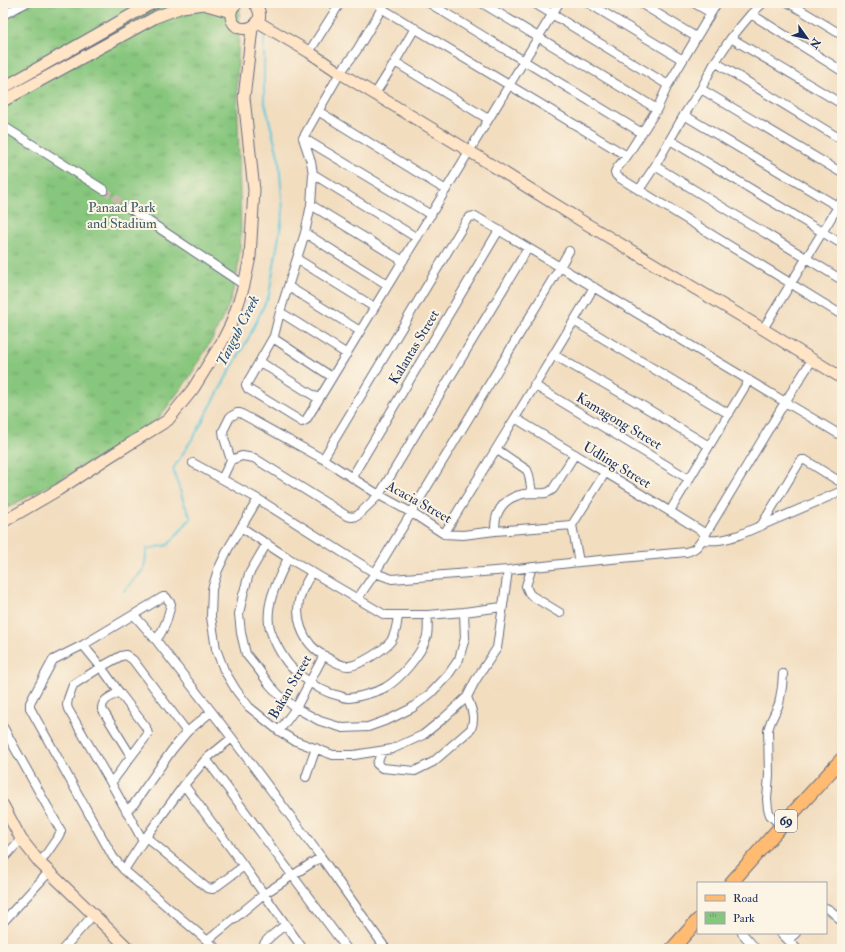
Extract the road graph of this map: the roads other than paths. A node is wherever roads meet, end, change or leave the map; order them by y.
1 (26, 3) edge
2 (154, 3) edge
3 (254, 3) edge
4 (340, 3) edge
5 (429, 3) edge
6 (482, 3) edge
7 (534, 3) edge
8 (559, 3) edge
9 (588, 3) edge
10 (640, 3) edge
11 (694, 3) edge
12 (717, 3) edge
13 (763, 3) edge
14 (789, 3) edge
15 (383, 6) edge
16 (234, 8) edge
17 (711, 13) junction
18 (552, 14) junction
19 (750, 14) junction
20 (3, 15) edge
21 (255, 25) junction
22 (415, 28) junction
23 (842, 35) edge
24 (538, 36) junction
25 (696, 37) junction
26 (731, 38) junction
27 (309, 52) junction
28 (524, 60) junction
29 (683, 60) junction
30 (395, 62) junction
31 (715, 62) junction
32 (842, 71) edge
33 (340, 73) junction
34 (509, 85) junction
35 (668, 85) junction
36 (3, 88) edge
37 (701, 89) junction
38 (375, 94) junction
39 (3, 101) edge
40 (842, 104) edge
41 (657, 110) junction
42 (318, 111) junction
43 (684, 114) junction
44 (488, 119) junction
45 (3, 126) edge
46 (642, 133) junction
47 (303, 138) junction
48 (670, 140) junction
49 (842, 140) edge
50 (469, 151) junction
51 (627, 156) junction
52 (655, 166) junction
53 (842, 173) edge
54 (313, 174) junction
55 (104, 190) tunnel mouth
56 (446, 190) junction
57 (639, 190) junction
58 (311, 205) junction
59 (841, 205) edge
60 (129, 208) tunnel mouth
61 (430, 215) junction
62 (499, 230) junction
63 (305, 233) junction
64 (822, 233) junction
65 (417, 238) junction
66 (842, 244) edge
67 (528, 248) junction
68 (569, 251) dead end
69 (297, 259) junction
70 (807, 259) junction
71 (403, 261) junction
72 (560, 268) junction
73 (842, 280) edge
74 (388, 284) junction
75 (791, 284) junction
76 (244, 285) junction
77 (289, 287) junction
78 (594, 287) junction
79 (374, 307) junction
80 (280, 312) junction
81 (842, 315) edge
82 (574, 321) junction
83 (763, 329) junction
84 (360, 331) junction
85 (273, 338) junction
86 (346, 354) junction
87 (554, 355) junction
88 (812, 360) junction
89 (260, 362) junction
90 (332, 376) junction
91 (842, 378) edge
92 (749, 380) junction
93 (534, 386) junction
94 (319, 399) junction
95 (785, 402) junction
96 (728, 414) junction
97 (515, 418) junction
98 (842, 436) edge
99 (709, 446) junction
100 (496, 449) junction
101 (575, 454) junction
102 (323, 459) junction
103 (231, 460) junction
104 (194, 463) dead end
105 (605, 473) junction
106 (352, 477) junction
107 (222, 479) junction
108 (689, 479) junction
109 (842, 483) edge
110 (842, 491) edge
111 (532, 493) junction
112 (379, 495) junction
113 (258, 498) junction
114 (670, 511) junction
115 (412, 512) junction
116 (3, 522) edge
117 (572, 525) junction
118 (241, 526) junction
119 (761, 526) junction
120 (495, 531) junction
121 (444, 534) junction
122 (704, 537) junction
123 (267, 543) junction
124 (288, 558) junction
125 (579, 562) junction
126 (532, 567) junction
127 (508, 570) junction
128 (312, 572) junction
129 (375, 573) junction
130 (358, 598) junction
131 (502, 607) junction
132 (464, 612) junction
133 (560, 613) dead end
134 (134, 615) junction
135 (398, 615) junction
136 (428, 615) junction
137 (156, 640) junction
138 (83, 645) junction
139 (324, 655) junction
140 (101, 667) junction
141 (783, 674) dead end
142 (309, 683) junction
143 (118, 692) junction
144 (467, 697) junction
145 (296, 708) junction
146 (211, 712) junction
147 (3, 727) edge
148 (279, 731) junction
149 (187, 732) junction
150 (232, 738) junction
151 (316, 748) junction
152 (382, 751) junction
153 (131, 756) junction
154 (206, 759) junction
155 (842, 759) edge
156 (306, 777) dead end
157 (111, 782) junction
158 (184, 785) junction
159 (3, 805) edge
160 (126, 811) junction
161 (781, 826) junction
162 (21, 839) junction
163 (144, 839) junction
164 (321, 857) junction
165 (3, 859) edge
166 (40, 863) junction
167 (244, 866) junction
168 (124, 870) junction
169 (49, 872) junction
170 (293, 876) junction
171 (732, 882) edge
172 (264, 894) junction
173 (827, 908) edge
174 (94, 914) junction
175 (697, 921) edge
176 (842, 921) edge
177 (3, 922) edge
178 (285, 925) junction
179 (743, 934) edge
180 (782, 934) edge
181 (795, 934) edge
182 (788, 940) junction
183 (208, 941) junction
184 (63, 949) edge
185 (129, 949) edge
186 (217, 949) edge
187 (262, 949) edge
188 (303, 949) edge
189 (347, 949) edge
190 (386, 949) edge
191 (672, 949) edge
192 (756, 949) edge
193 (797, 949) edge

1 - 20 street
2 - 36 street
3 - 21 street
4 - 27 street
5 - 28 street
6 - 24 street
7 - 18 street
8 - 18 street
9 - 29 street
10 - 25 street
11 - 17 street
12 - 17 street
13 - 19 street
14 - 23 street
15 - 22 street
15 - 33 street
16 - 21 street
16 - 39 street
17 - 25 street
18 - 24 street
18 - 35 street
19 - 26 street
19 - 32 street
21 - 27 street
21 - 76 street
22 - 30 street
22 - 34 street
24 - 28 street
24 - 41 street
25 - 29 street
26 - 31 street
26 - 40 street
27 - 33 street
28 - 34 street
28 - 46 street
29 - 35 street
30 - 38 street
30 - 44 street
31 - 37 street
31 - 49 street
33 - 38 street
33 - 42 street
34 - 44 street
34 - 51 street
35 - 41 street
37 - 43 street
37 - 53 street
38 - 50 street
41 - 46 street
42 - 47 street
42 - 56 street
43 - 48 street
43 - 59 street
44 - 50 street
45 - 55 street
46 - 51 street
47 - 54 street
47 - 61 street
48 - 52 street
48 - 64 street
50 - 56 street
50 - 83 street
51 - 57 street
52 - 57 street
52 - 70 street
54 - 58 street
54 - 65 street
56 - 61 street
57 - 75 street
58 - 63 street
58 - 71 street
59 - 64 street
60 - 76 street
61 - 65 street
62 - 67 street
62 - 102 street
62 - 106 street, Kalantas Street
63 - 69 street
63 - 74 street
64 - 66 street
64 - 70 street
65 - 71 street
67 - 72 street
67 - 112 street
68 - 72 street
69 - 77 street
69 - 79 street
70 - 73 street
70 - 75 street
71 - 74 street
72 - 78 street
72 - 115 street
74 - 79 street
75 - 81 street
75 - 83 street
76 - 116 street
77 - 80 street
77 - 84 street
78 - 82 street
78 - 92 street
79 - 84 street
80 - 85 street
80 - 86 street
82 - 87 street
82 - 96 street
83 - 88 street
84 - 86 street
85 - 89 street
85 - 90 street
86 - 90 street
87 - 93 street
87 - 99 street
88 - 91 street
88 - 95 street
89 - 94 street
89 - 94 street
90 - 94 street
92 - 95 street
92 - 96 street
93 - 97 street
93 - 108 street, Kamagong Street
95 - 98 street
95 - 122 street
96 - 99 street
97 - 100 street
97 - 101 street, Udling Street
99 - 108 street
100 - 111 street
100 - 121 street
101 - 105 street, Udling Street
101 - 111 street
102 - 103 street, Acacia Street
102 - 106 street, Acacia Street
103 - 107 street
103 - 112 street
104 - 107 street
105 - 114 street, Udling Street
105 - 117 street
106 - 112 street, Acacia Street
107 - 113 street
108 - 114 street
109 - 119 street
110 - 119 street
111 - 120 street
112 - 115 street, Acacia Street
113 - 118 street
113 - 129 street
114 - 122 street, Udling Street
115 - 121 street, Acacia Street
115 - 129 street
117 - 120 street, Acacia Street
117 - 125 street
118 - 123 street
118 - 148 street
119 - 122 street
120 - 121 street, Acacia Street
122 - 125 street
123 - 124 street
123 - 145 street
124 - 128 street
124 - 142 street
125 - 126 street
126 - 127 street
126 - 133 street
127 - 129 street
127 - 131 street
128 - 130 street
128 - 139 street
129 - 130 street
130 - 135 street
131 - 132 street
131 - 144 street
132 - 136 street
132 - 145 street
134 - 137 street
134 - 137 street
134 - 138 street
135 - 136 street
135 - 139 street
136 - 142 street
137 - 146 street
138 - 140 street
138 - 168 street
139 - 142 street, Bakan Street
140 - 143 street
140 - 149 street
140 - 157 street
141 - 161 street
142 - 145 street, Bakan Street
143 - 153 street
143 - 153 street
144 - 152 street
144 - 152 street
145 - 148 street, Bakan Street
146 - 149 street
146 - 150 street
147 - 166 street
148 - 151 street
149 - 160 street
150 - 154 street
150 - 164 street
151 - 152 street
151 - 156 street
153 - 157 street
154 - 158 street
154 - 170 street
155 - 161 main road, 69
157 - 160 street
158 - 163 street
158 - 167 street
159 - 162 street
160 - 163 street
161 - 171 main road, 69
162 - 165 street
162 - 166 street
163 - 167 street
163 - 168 street
164 - 170 street
164 - 190 street
166 - 169 street
167 - 172 street
168 - 183 street
169 - 174 street
169 - 177 street
170 - 172 street
170 - 189 street
172 - 178 street
172 - 183 street
173 - 176 street
174 - 184 street
174 - 185 street
175 - 191 main road
178 - 187 street
178 - 188 street
179 - 192 street
180 - 182 street
181 - 182 street
182 - 193 street
183 - 186 street

